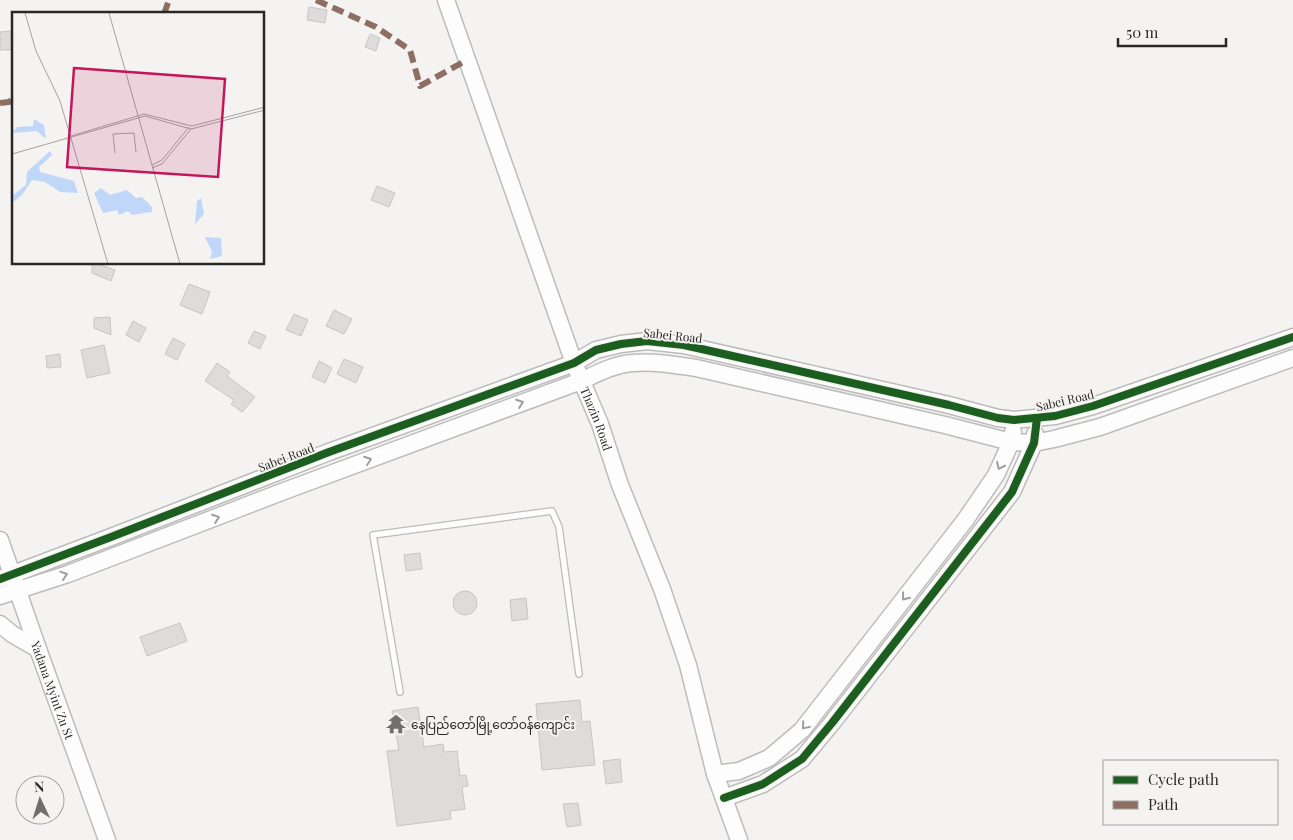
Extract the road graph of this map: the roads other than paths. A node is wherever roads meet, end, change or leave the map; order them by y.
1 (446, 0) edge
2 (1293, 336) edge
3 (1293, 358) edge
4 (574, 364) junction
5 (581, 381) junction
6 (1037, 418) junction
7 (1014, 420) junction
8 (1011, 442) junction
9 (1034, 443) junction
10 (0, 540) edge
11 (6, 577) edge
12 (18, 591) junction
13 (0, 596) edge
14 (0, 624) edge
15 (38, 649) junction
16 (579, 674) dead end
17 (400, 692) dead end
18 (715, 774) junction
19 (724, 798) junction
20 (108, 840) edge
21 (739, 840) edge

1 - 4 street, Thazin Road
2 - 6 street, Sabei Road
3 - 9 street
4 - 5 street, Thazin Road
4 - 7 street, Sabei Road
4 - 11 street, Sabei Road
5 - 8 street
12 -> 5 street
5 - 18 street, Thazin Road
6 - 7 street, Sabei Road
6 - 9 street
7 - 8 street
8 - 9 street
8 -> 18 street
9 - 19 street
10 - 11 street, Yadana Myint Zu St
11 - 12 street, Yadana Myint Zu St
12 - 13 street
12 - 15 street, Yadana Myint Zu St
14 - 15 street
15 - 20 street, Yadana Myint Zu St
16 - 17 lane
18 - 19 street, Thazin Road
19 - 21 street, Thazin Road

